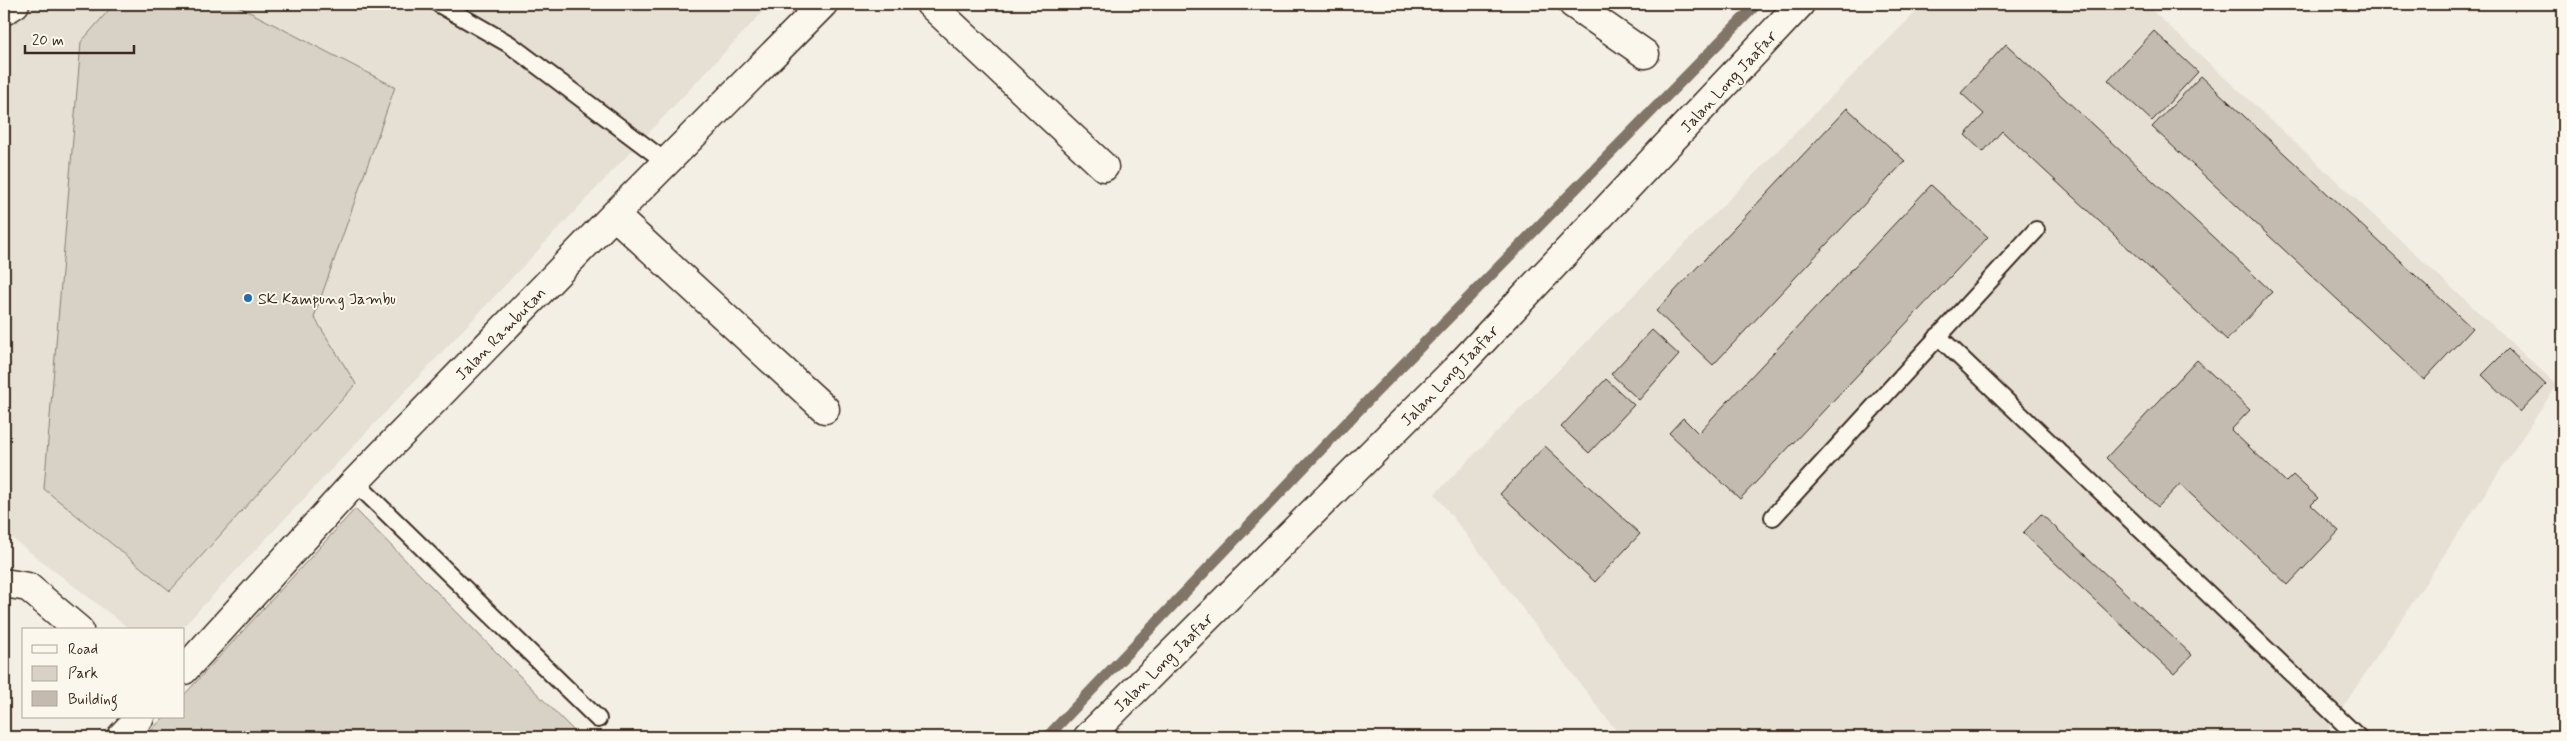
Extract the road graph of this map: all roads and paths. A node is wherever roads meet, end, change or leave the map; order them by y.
1 (15, 4) edge
2 (439, 4) edge
3 (823, 4) edge
4 (930, 4) edge
5 (1573, 4) edge
6 (1800, 4) edge
7 (4, 11) edge
8 (1644, 54) dead end
9 (666, 162) junction
10 (1104, 167) dead end
11 (614, 215) junction
12 (2036, 230) dead end
13 (1938, 336) junction
14 (825, 409) dead end
15 (355, 482) junction
16 (1773, 517) dead end
17 (4, 584) edge
18 (76, 628) edge
19 (185, 669) edge
20 (139, 718) edge
21 (598, 719) dead end
22 (122, 737) edge
23 (1088, 737) edge
24 (2358, 737) edge

1 - 7 street
2 - 9 lane
3 - 9 street, Jalan Rambutan
4 - 10 street
5 - 8 street
6 - 23 street, Jalan Long Jaafar
9 - 11 street, Jalan Rambutan
11 - 14 street
11 - 15 street, Jalan Rambutan
12 - 13 lane
13 - 16 lane
13 - 24 lane
15 - 19 street, Jalan Rambutan
15 - 21 lane
17 - 18 street
20 - 22 street

